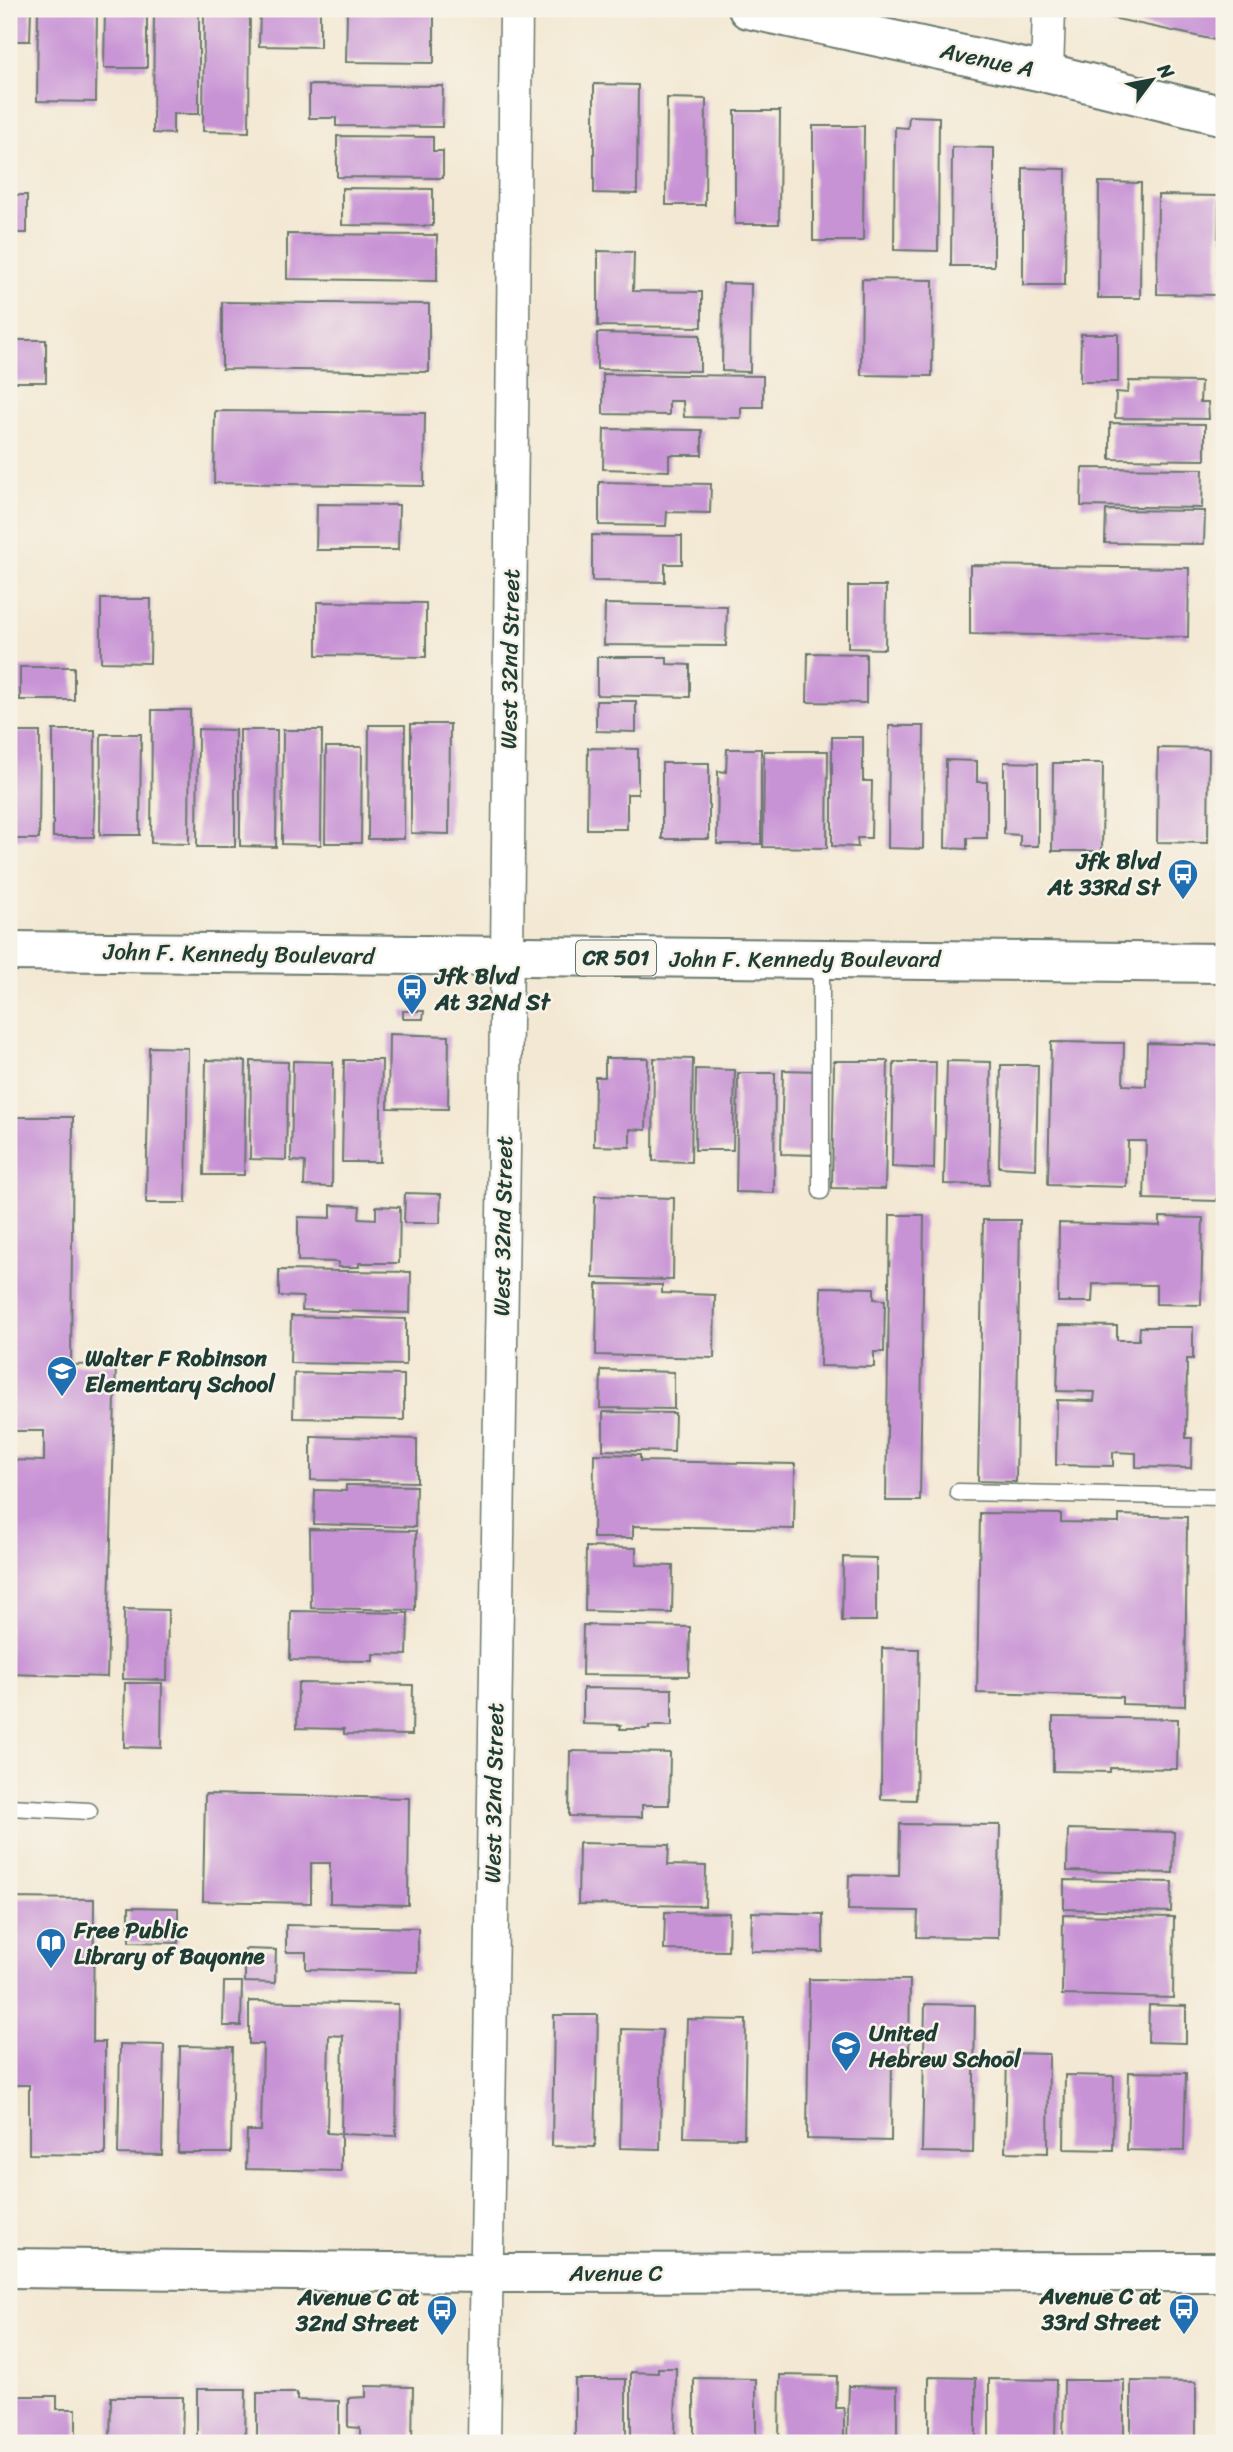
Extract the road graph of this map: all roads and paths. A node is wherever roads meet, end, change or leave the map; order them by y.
1 (516, 9) edge
2 (748, 9) edge
3 (1049, 9) edge
4 (1047, 73) junction
5 (1224, 116) edge
6 (9, 951) edge
7 (507, 957) junction
8 (821, 960) junction
9 (1224, 963) edge
10 (821, 1191) dead end
11 (958, 1492) dead end
12 (1224, 1497) edge
13 (9, 1807) edge
14 (89, 1811) dead end
15 (9, 2268) edge
16 (1224, 2272) edge
17 (487, 2273) junction
18 (484, 2443) edge

1 - 7 street, West 32nd Street
2 - 4 main road, Avenue A
3 - 4 street
4 - 5 main road, Avenue A
6 - 7 main road, John F. Kennedy Boulevard / CR 501
7 - 8 main road, John F. Kennedy Boulevard / CR 501
7 - 17 street, West 32nd Street
8 - 9 main road, John F. Kennedy Boulevard / CR 501
8 - 10 lane
11 - 12 lane
13 - 14 lane
15 - 17 main road, Avenue C
16 - 17 main road, Avenue C
17 - 18 street, West 32nd Street

